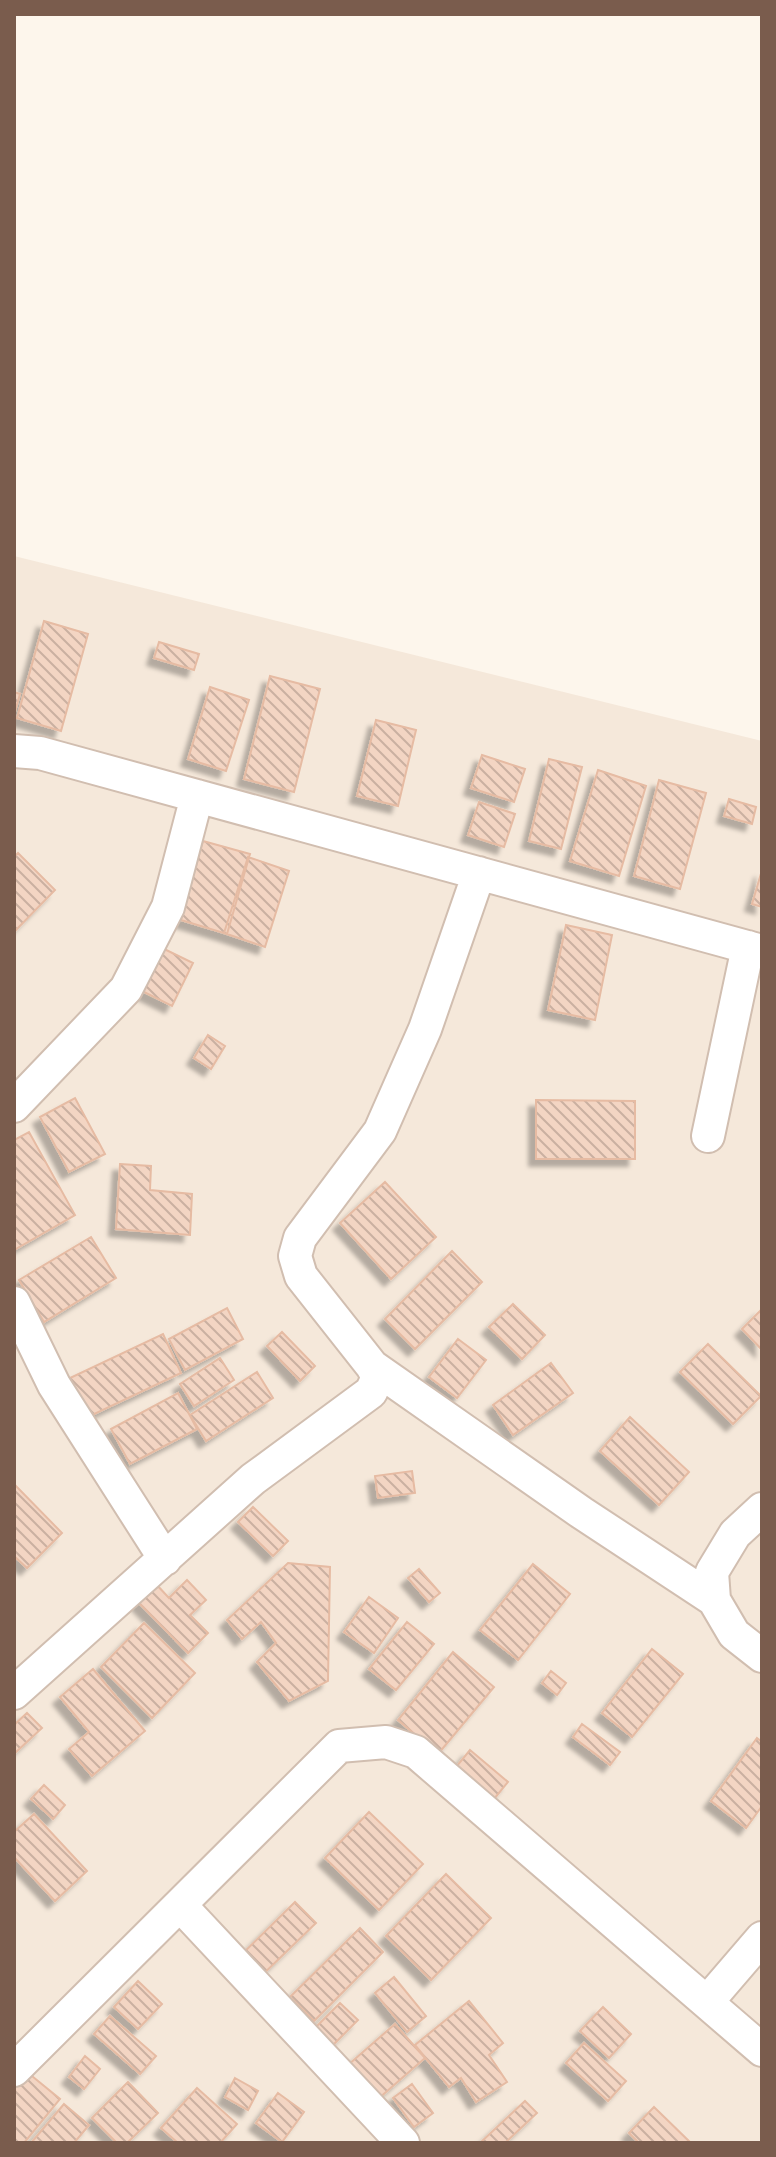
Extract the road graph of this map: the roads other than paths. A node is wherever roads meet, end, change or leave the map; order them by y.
1 (14, 751) edge
2 (197, 796) junction
3 (479, 873) junction
4 (755, 949) edge
5 (14, 1106) edge
6 (708, 1136) dead end
7 (14, 1303) edge
8 (372, 1366) junction
9 (762, 1509) edge
10 (165, 1559) junction
11 (714, 1600) junction
12 (762, 1656) edge
13 (14, 1693) edge
14 (180, 1905) junction
15 (762, 1938) edge
16 (707, 2002) junction
17 (762, 2050) edge
18 (14, 2070) edge
19 (403, 2143) edge

1 - 2 street
2 - 3 street
2 - 5 street
3 - 4 street
3 - 8 street
4 - 6 street
7 - 10 street
8 - 10 street
8 - 11 street
9 - 11 street
10 - 13 street
11 - 12 street
14 - 16 street
14 - 18 street
14 - 19 street
15 - 16 street
16 - 17 street

